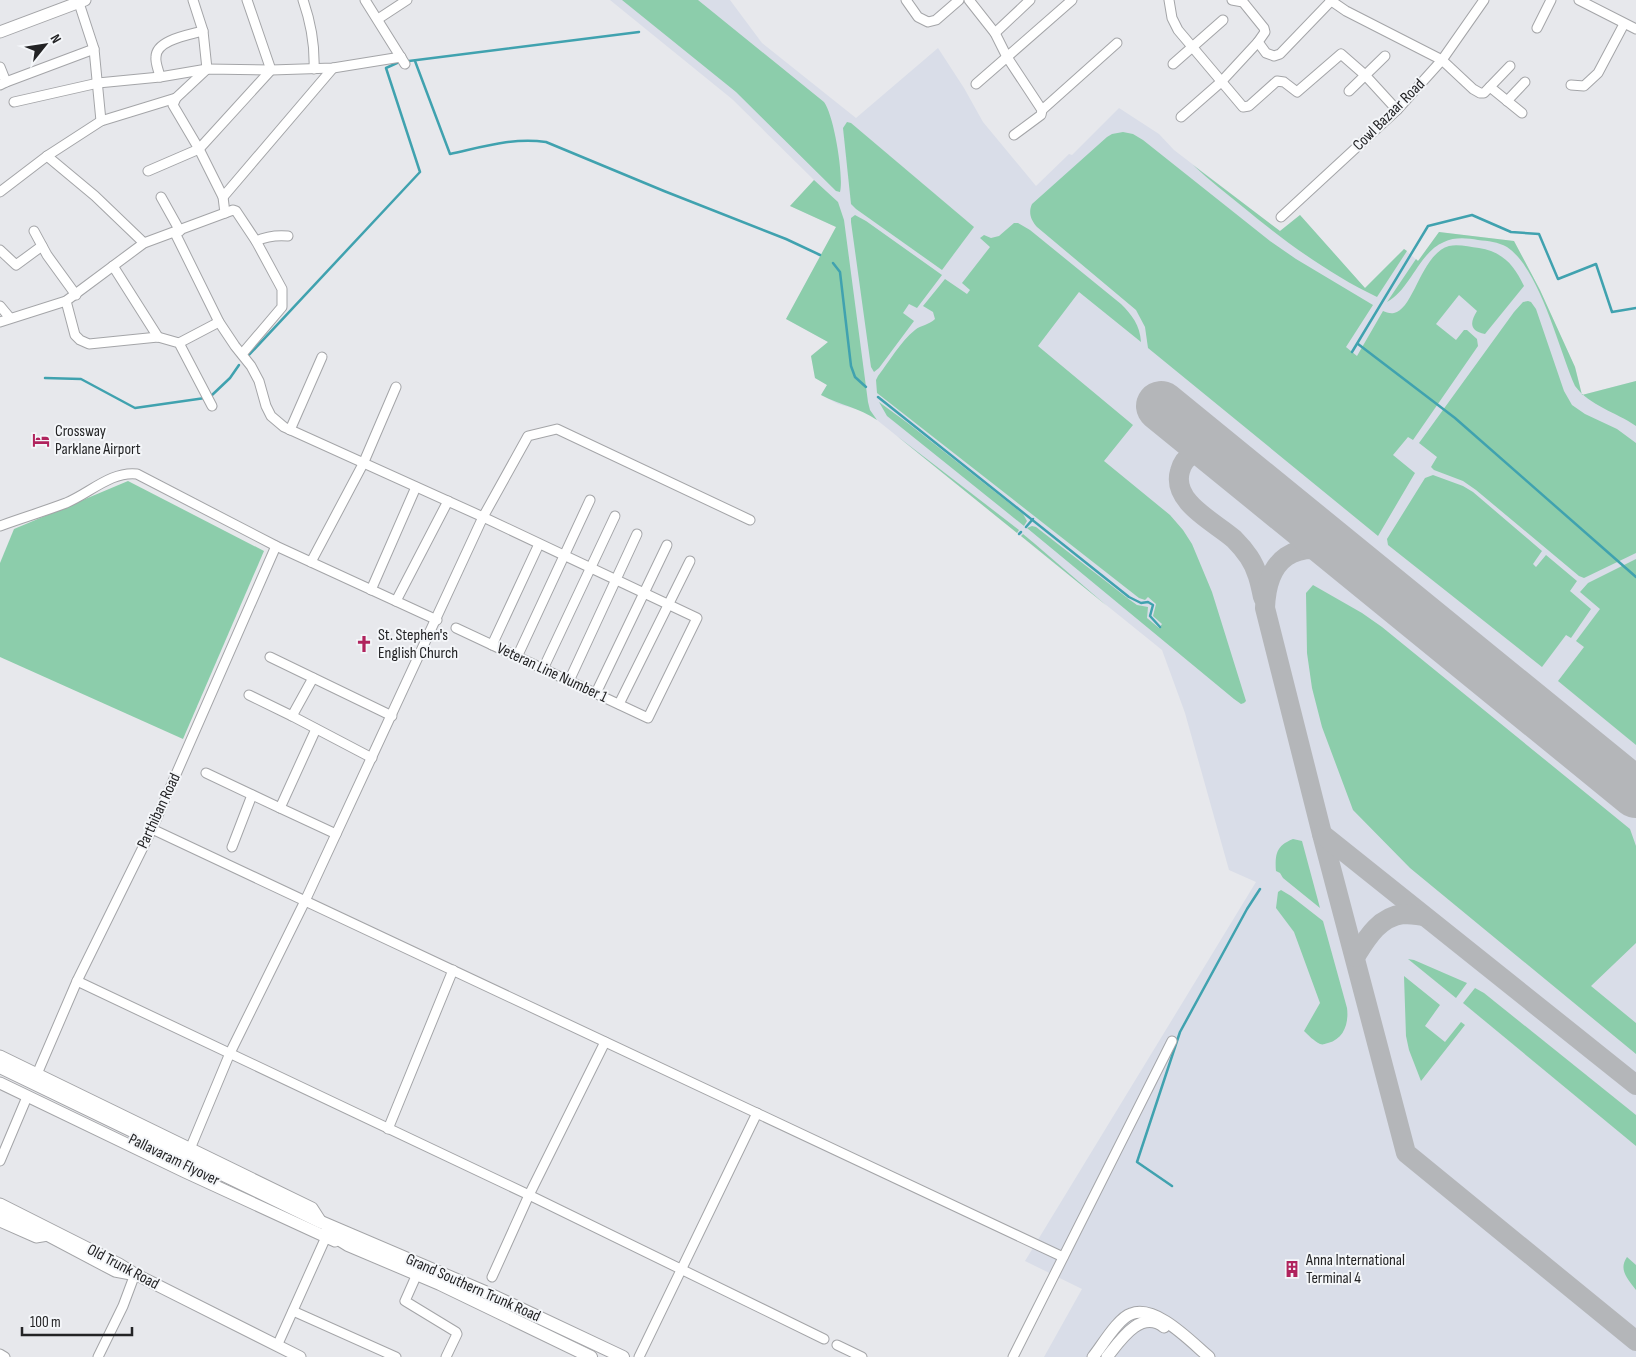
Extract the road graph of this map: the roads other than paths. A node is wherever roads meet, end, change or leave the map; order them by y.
1 (193, 0) edge
2 (247, 0) edge
3 (303, 0) edge
4 (366, 0) edge
5 (407, 0) edge
6 (906, 0) edge
7 (959, 0) edge
8 (969, 0) edge
9 (1030, 0) edge
10 (1072, 0) edge
11 (1169, 0) edge
12 (1232, 0) edge
13 (1331, 0) edge
14 (1484, 0) edge
15 (1551, 0) edge
16 (1580, 0) edge
17 (80, 1) edge
18 (378, 18) junction
19 (1223, 20) dead end
20 (1624, 24) junction
21 (1538, 28) dead end
22 (1636, 29) edge
23 (203, 31) junction
24 (0, 32) edge
25 (995, 33) junction
26 (1258, 42) junction
27 (1117, 43) dead end
28 (1192, 47) junction
29 (94, 49) junction
30 (1385, 56) dead end
31 (1008, 57) junction
32 (1442, 60) junction
33 (1173, 64) dead end
34 (1510, 66) dead end
35 (0, 67) edge
36 (333, 68) junction
37 (207, 69) junction
38 (314, 69) junction
39 (271, 70) junction
40 (1365, 75) junction
41 (160, 77) junction
42 (1221, 82) junction
43 (1524, 82) dead end
44 (98, 83) junction
45 (3, 84) edge
46 (976, 84) dead end
47 (1571, 85) dead end
48 (1490, 87) junction
49 (1349, 91) dead end
50 (176, 98) junction
51 (1507, 101) junction
52 (14, 102) dead end
53 (1042, 110) junction
54 (1397, 110) junction
55 (1522, 114) dead end
56 (1181, 117) dead end
57 (101, 121) junction
58 (1014, 136) dead end
59 (199, 149) junction
60 (47, 156) junction
61 (148, 171) dead end
62 (0, 192) edge
63 (160, 197) dead end
64 (223, 197) junction
65 (225, 213) junction
66 (1280, 217) dead end
67 (34, 231) dead end
68 (178, 232) junction
69 (288, 236) dead end
70 (256, 241) junction
71 (144, 244) junction
72 (42, 246) junction
73 (0, 250) edge
74 (113, 266) junction
75 (76, 295) junction
76 (66, 301) junction
77 (0, 306) edge
78 (10, 318) junction
79 (0, 322) edge
80 (219, 322) junction
81 (158, 337) junction
82 (179, 343) junction
83 (242, 354) junction
84 (322, 357) dead end
85 (396, 387) dead end
86 (212, 406) dead end
87 (290, 430) junction
88 (363, 464) junction
89 (416, 487) junction
90 (590, 500) dead end
91 (448, 502) junction
92 (615, 516) dead end
93 (483, 517) junction
94 (750, 520) dead end
95 (0, 526) edge
96 (637, 534) dead end
97 (539, 544) junction
98 (667, 545) dead end
99 (276, 546) junction
100 (564, 556) junction
101 (690, 561) dead end
102 (311, 562) junction
103 (590, 567) junction
104 (616, 581) junction
105 (371, 590) junction
106 (643, 592) junction
107 (396, 601) junction
108 (669, 605) junction
109 (437, 620) junction
110 (456, 628) dead end
111 (492, 645) junction
112 (516, 656) junction
113 (270, 657) dead end
114 (543, 668) junction
115 (313, 678) junction
116 (569, 681) junction
117 (596, 693) junction
118 (250, 695) dead end
119 (619, 704) junction
120 (292, 716) junction
121 (392, 716) junction
122 (316, 729) junction
123 (372, 758) junction
124 (206, 773) dead end
125 (252, 795) junction
126 (280, 808) junction
127 (152, 829) junction
128 (336, 834) junction
129 (232, 847) dead end
130 (305, 900) junction
131 (452, 970) junction
132 (77, 981) junction
133 (1172, 1041) dead end
134 (605, 1042) junction
135 (230, 1053) junction
136 (0, 1056) edge
137 (0, 1067) edge
138 (37, 1074) junction
139 (0, 1075) edge
140 (0, 1083) edge
141 (27, 1097) junction
142 (757, 1113) junction
143 (388, 1129) junction
144 (190, 1149) junction
145 (0, 1161) edge
146 (529, 1196) junction
147 (0, 1204) edge
148 (0, 1214) edge
149 (305, 1218) junction
150 (0, 1222) edge
151 (321, 1222) junction
152 (26, 1224) junction
153 (48, 1236) junction
154 (326, 1237) junction
155 (66, 1242) junction
156 (348, 1245) junction
157 (1063, 1257) junction
158 (681, 1268) junction
159 (135, 1274) junction
160 (417, 1274) junction
161 (492, 1277) dead end
162 (293, 1310) junction
163 (824, 1338) dead end
164 (837, 1345) dead end
165 (277, 1346) junction
166 (0, 1354) edge
167 (5, 1357) edge
168 (98, 1357) edge
169 (300, 1357) edge
170 (396, 1357) edge
171 (446, 1357) edge
172 (591, 1357) edge
173 (623, 1357) edge
174 (639, 1357) edge
175 (862, 1357) edge
176 (1013, 1357) edge
177 (1093, 1357) edge
178 (1107, 1357) edge
179 (1200, 1357) edge
180 (1209, 1357) edge

1 - 23 street
2 - 39 street
3 - 38 street
4 - 18 street
5 - 18 street
6 - 7 street
8 - 25 street
9 - 25 street
10 - 31 street
11 - 28 street
12 - 26 street
13 - 26 street
13 - 32 street
14 - 32 street, Cowl Bazaar Road
15 - 21 street
16 - 20 street
17 - 24 street
17 - 29 street
18 - 36 street
19 - 28 street
20 - 22 street
20 - 47 street
23 - 37 street
23 - 41 street
25 - 31 street
26 - 42 street
27 - 53 street
28 - 33 street
28 - 42 street
29 - 44 street
29 - 45 street
30 - 40 street
31 - 46 street
31 - 53 street
32 - 48 street
32 - 54 street, Cowl Bazaar Road
34 - 48 street
35 - 45 street
36 - 38 street
36 - 64 street
37 - 39 street
37 - 41 street
37 - 50 street
38 - 39 street
39 - 59 street
40 - 42 street
40 - 49 street
40 - 54 street
41 - 44 street
42 - 56 street
43 - 51 street
44 - 52 street
44 - 57 street
48 - 51 street
50 - 57 street
50 - 59 street
51 - 55 street
53 - 58 street
54 - 66 street, Cowl Bazaar Road
57 - 60 street
59 - 61 street
59 - 64 street
60 - 62 street
60 - 71 street
63 - 68 street
64 - 65 street
65 - 68 street
65 - 70 street
67 - 72 street
68 - 71 street
68 - 80 street
69 - 70 street
70 - 83 street
71 - 74 street
72 - 73 street
72 - 75 street
74 - 75 street
74 - 81 street
75 - 76 street
76 - 78 street
76 - 81 street
77 - 78 street
78 - 79 street
80 - 82 street
80 - 83 street
81 - 82 street
82 - 86 street
83 - 87 street
84 - 87 street
85 - 88 street
87 - 88 street
88 - 89 street
88 - 102 street
89 - 91 street
89 - 105 street
90 - 100 street
91 - 93 street
91 - 107 street
92 - 103 street
93 - 94 street
93 - 97 street
93 - 109 street
95 - 99 street
96 - 104 street
97 - 100 street
97 - 111 street
98 - 106 street
99 - 102 street
99 - 127 street, Parthiban Road
100 - 103 street
100 - 112 street
101 - 108 street
102 - 105 street
103 - 104 street
103 - 114 street
104 - 106 street
104 - 116 street
105 - 107 street
106 - 108 street
106 - 117 street
107 - 109 street
108 - 119 street
108 - 119 street, Veteran Line Number 1
109 - 121 street
110 - 111 street, Veteran Line Number 1
111 - 112 street, Veteran Line Number 1
112 - 114 street, Veteran Line Number 1
113 - 115 street
114 - 116 street, Veteran Line Number 1
115 - 120 street
115 - 121 street
116 - 117 street, Veteran Line Number 1
117 - 119 street, Veteran Line Number 1
118 - 120 street
120 - 122 street
121 - 123 street
122 - 123 street
122 - 126 street
123 - 128 street
124 - 125 street
125 - 126 street
125 - 129 street
126 - 128 street
127 - 130 street
127 - 132 street, Parthiban Road
128 - 130 street
130 - 131 street
130 - 135 street
131 - 134 street
131 - 143 street
132 - 135 street
132 - 138 street, Parthiban Road
133 - 157 street
134 - 142 street
134 - 146 street
135 - 143 street
135 - 144 street
136 - 138 street
137 - 149 main road, Pallavaram Flyover
138 - 144 street
139 - 149 main road, Pallavaram Flyover
140 - 141 street
141 - 145 street
141 - 154 street
142 - 157 street
142 - 158 street
143 - 146 street
144 - 151 street
146 - 158 street
146 - 161 street
147 - 155 street, Old Trunk Road
148 - 152 street
149 - 151 main road, Pallavaram Flyover
149 - 156 main road, Pallavaram Flyover
150 - 153 street
151 - 173 main road, Grand Southern Trunk Road
152 - 153 street
152 - 155 street
153 - 155 street
154 - 156 street
154 - 162 street
155 - 159 street, Old Trunk Road
156 - 160 main road, Grand Southern Trunk Road
157 - 176 street
158 - 163 street
158 - 174 street
159 - 165 street, Old Trunk Road
159 - 168 street
160 - 171 street
160 - 172 main road, Grand Southern Trunk Road
162 - 165 street
162 - 170 street
164 - 175 street
165 - 169 street, Old Trunk Road
166 - 167 street
177 - 180 street
178 - 179 street

